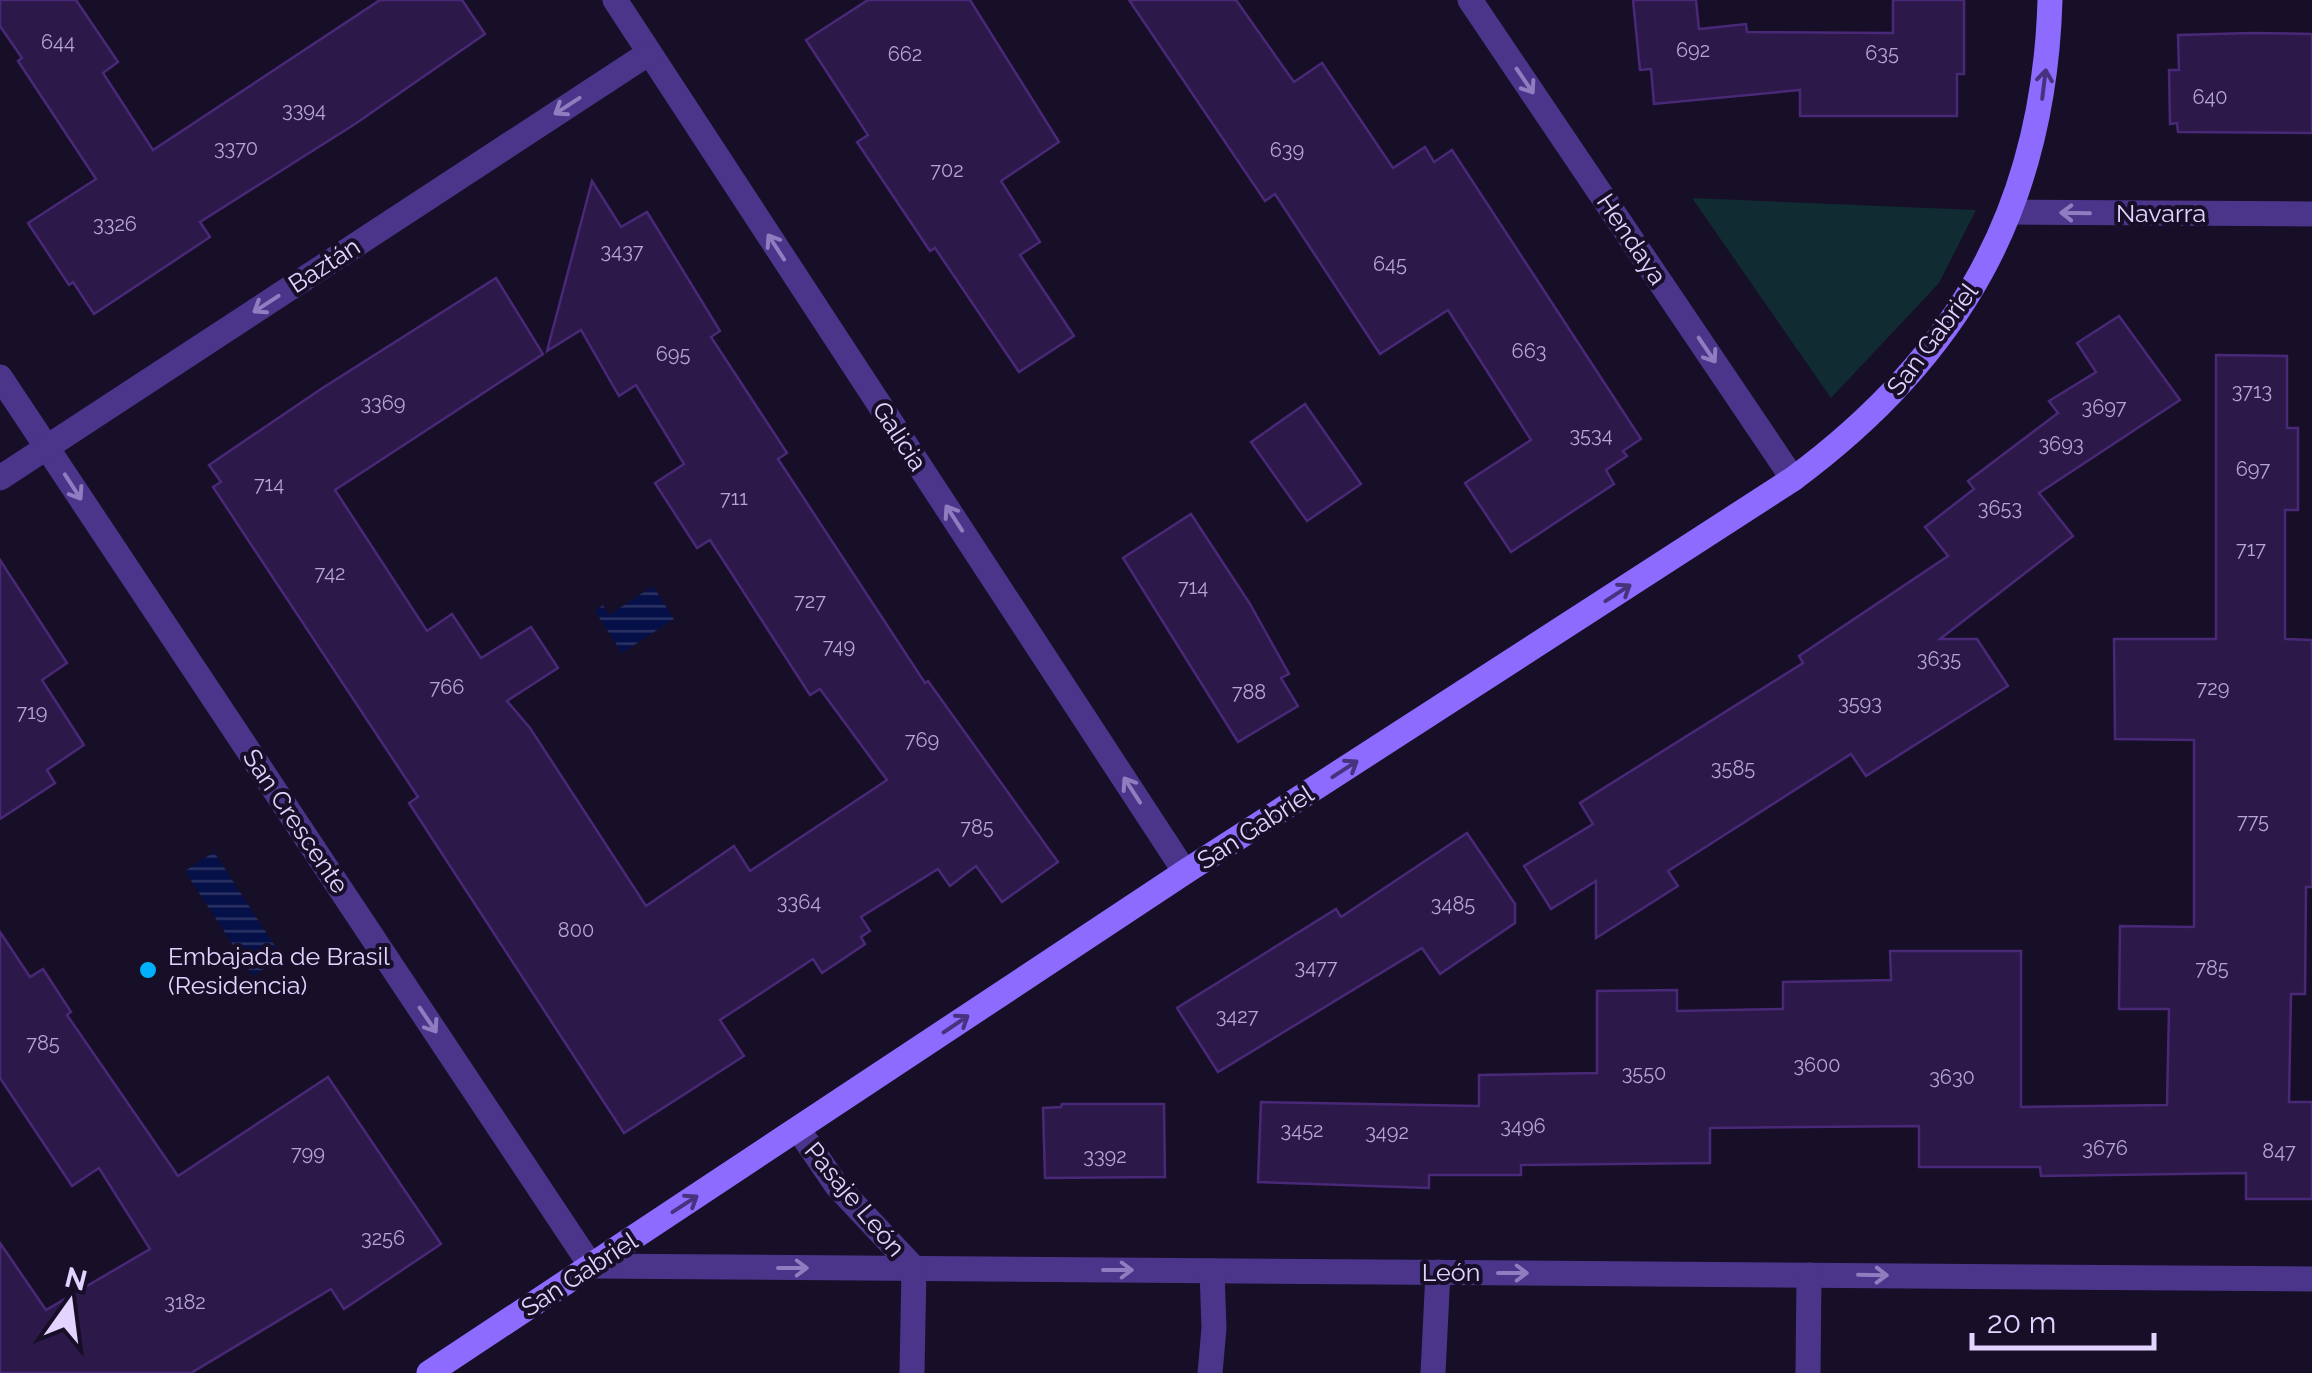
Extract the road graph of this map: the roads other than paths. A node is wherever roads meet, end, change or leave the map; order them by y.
1 (614, 0) edge
2 (1470, 0) edge
3 (2050, 0) edge
4 (649, 53) junction
5 (2011, 212) junction
6 (2312, 214) edge
7 (0, 377) edge
8 (47, 447) junction
9 (0, 478) edge
10 (1793, 479) junction
11 (1185, 872) junction
12 (798, 1129) junction
13 (591, 1266) junction
14 (914, 1268) junction
15 (1212, 1271) junction
16 (1438, 1272) junction
17 (1809, 1275) junction
18 (2312, 1279) edge
19 (428, 1373) edge
20 (912, 1373) edge
21 (1210, 1373) edge
22 (1433, 1373) edge
23 (1808, 1373) edge

1 - 4 street, Galicia
2 -> 10 street, Hendaya
5 -> 3 street, San Gabriel
4 -> 8 street, Baztán
11 -> 4 street, Galicia
6 -> 5 street, Navarra
5 - 10 street, San Gabriel
7 - 8 street, San Crescente
8 - 9 street, Baztán
8 -> 13 street, San Crescente
11 -> 10 street, San Gabriel
12 -> 11 street, San Gabriel
13 -> 12 street, San Gabriel
12 - 14 street, Pasaje León
13 -> 14 street, León
13 - 19 street, San Gabriel
14 -> 15 street, León
14 - 20 street
15 - 16 street, León
15 - 21 street
16 -> 17 street, León
16 - 22 street
17 -> 18 street, León
17 - 23 street

